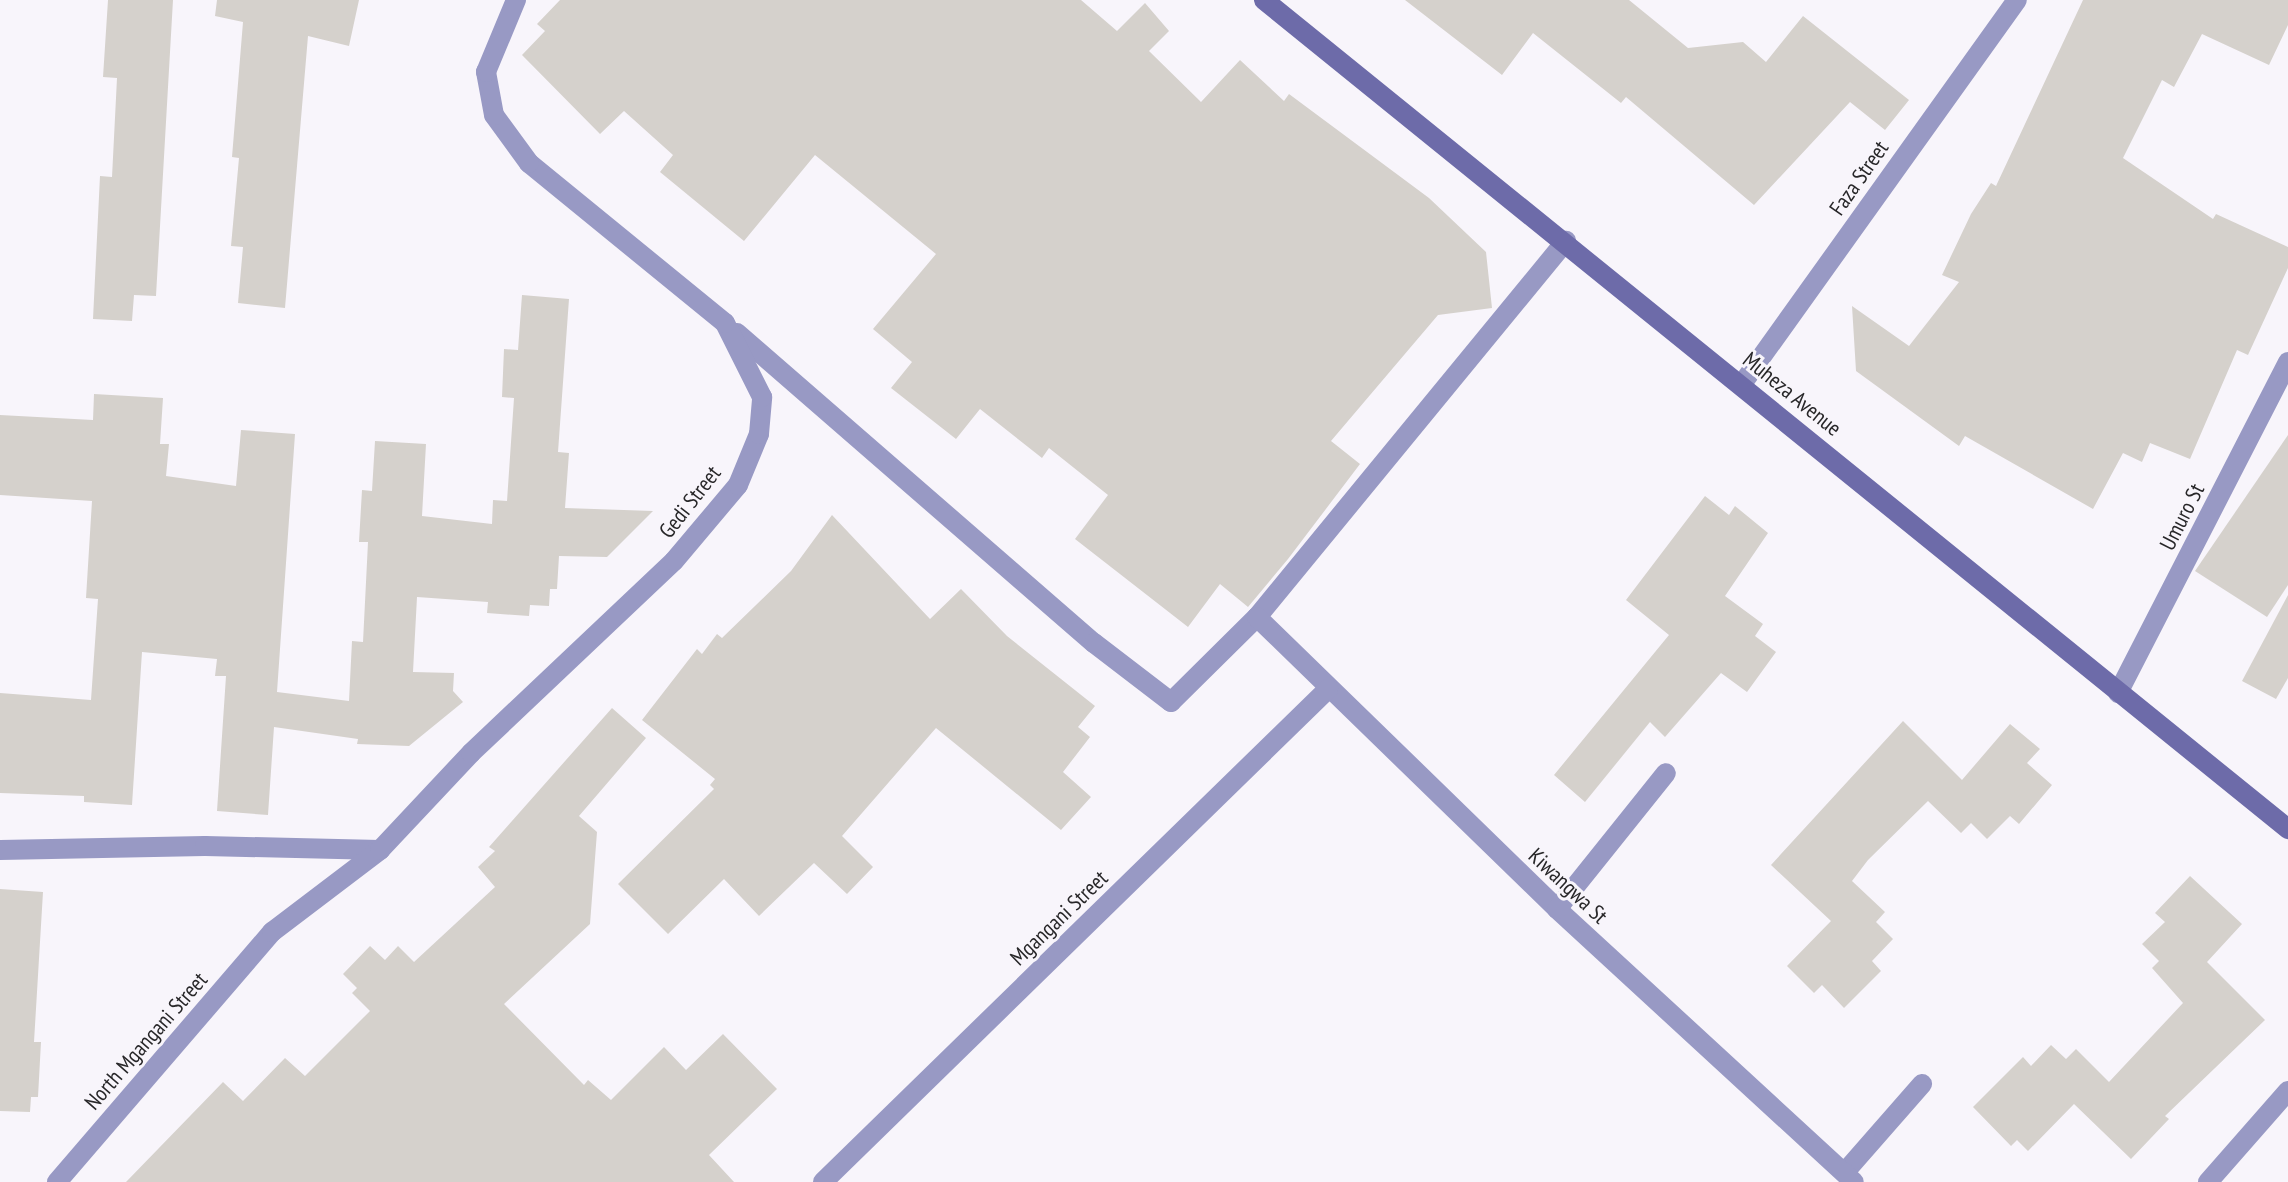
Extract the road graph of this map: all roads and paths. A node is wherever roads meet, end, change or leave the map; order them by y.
1 (516, 0) edge
2 (1264, 0) edge
3 (2017, 0) edge
4 (1566, 241) junction
5 (725, 323) junction
6 (2288, 362) edge
7 (1742, 384) junction
8 (1257, 617) junction
9 (1328, 689) junction
10 (2118, 693) junction
11 (1666, 773) dead end
12 (2288, 829) edge
13 (0, 850) edge
14 (380, 850) junction
15 (1557, 909) junction
16 (272, 932) joint
17 (1922, 1084) dead end
18 (2288, 1091) edge
19 (1850, 1177) edge
20 (57, 1182) edge
21 (823, 1182) edge
22 (2208, 1182) edge

1 - 5 street, Gedi Street
2 - 4 street, Muheza Avenue
3 - 7 street, Faza Street
4 - 7 street, Muheza Avenue
4 - 8 street
5 - 8 street
5 - 14 street, Gedi Street
6 - 10 street, Umuro St
7 - 10 street, Muheza Avenue
8 - 9 street, Kiwangwa St
9 - 15 street, Kiwangwa St
9 - 21 street, Mgangani Street
10 - 12 street, Muheza Avenue
11 - 15 street
13 - 14 street
14 - 16 street, Gedi Street
15 - 19 street, Kiwangwa St
16 - 20 street, North Mgangani Street
17 - 19 street
18 - 22 street

